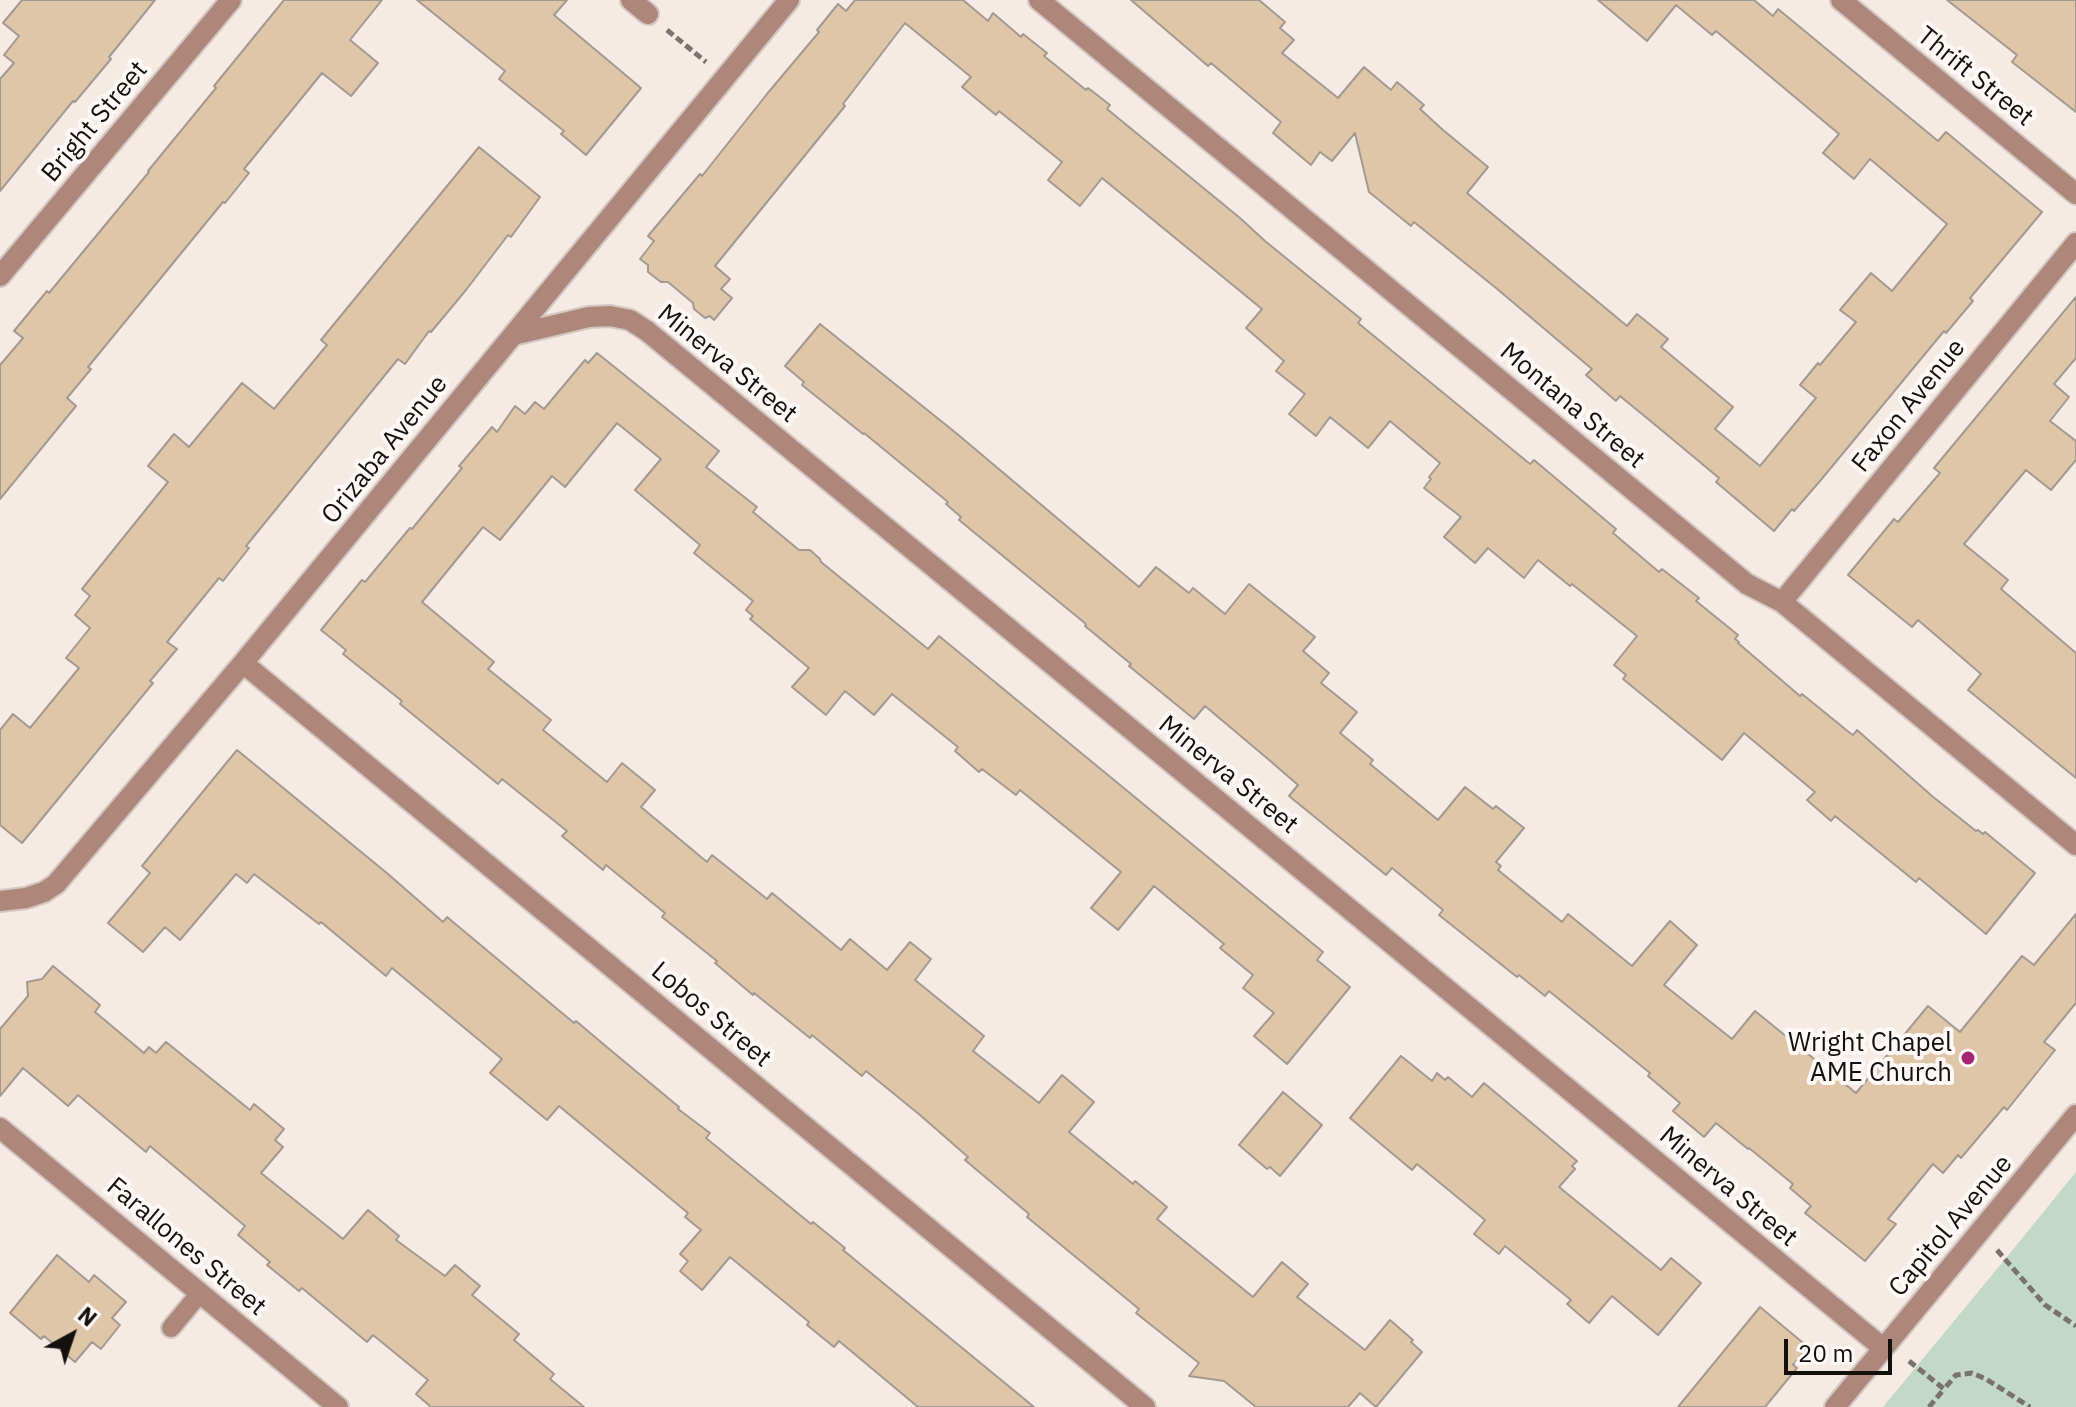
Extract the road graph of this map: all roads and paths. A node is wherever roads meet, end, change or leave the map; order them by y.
1 (231, 0) edge
2 (631, 0) edge
3 (789, 0) edge
4 (1039, 0) edge
5 (1841, 0) edge
6 (648, 14) joint
7 (725, 77) junction
8 (2076, 194) edge
9 (2076, 243) edge
10 (0, 276) edge
11 (513, 335) junction
12 (1782, 602) junction
13 (243, 663) junction
14 (2076, 845) edge
15 (0, 901) edge
16 (2076, 1115) edge
17 (0, 1128) edge
18 (1980, 1232) junction
19 (200, 1293) junction
20 (2076, 1326) edge
21 (171, 1328) dead end
22 (1885, 1346) junction
23 (1944, 1389) junction
24 (338, 1407) edge
25 (1145, 1407) edge
26 (1835, 1407) edge
27 (1929, 1407) edge
28 (2030, 1407) edge

1 - 10 street, Bright Street
2 - 6 street
3 - 7 street, Orizaba Avenue
4 - 12 street, Montana Street
5 - 8 street, Thrift Street
6 - 7 path
7 - 11 street, Orizaba Avenue
9 - 12 street, Faxon Avenue
11 - 13 street, Orizaba Avenue
11 - 22 street, Minerva Street
12 - 14 street, Montana Street
13 - 15 street, Orizaba Avenue
13 - 25 street, Lobos Street
16 - 18 street, Capitol Avenue
17 - 19 street, Farallones Street
18 - 20 path
18 - 22 street, Capitol Avenue
19 - 21 lane
19 - 24 street, Farallones Street
22 - 23 path
22 - 26 street, Capitol Avenue
23 - 27 path
23 - 28 path

